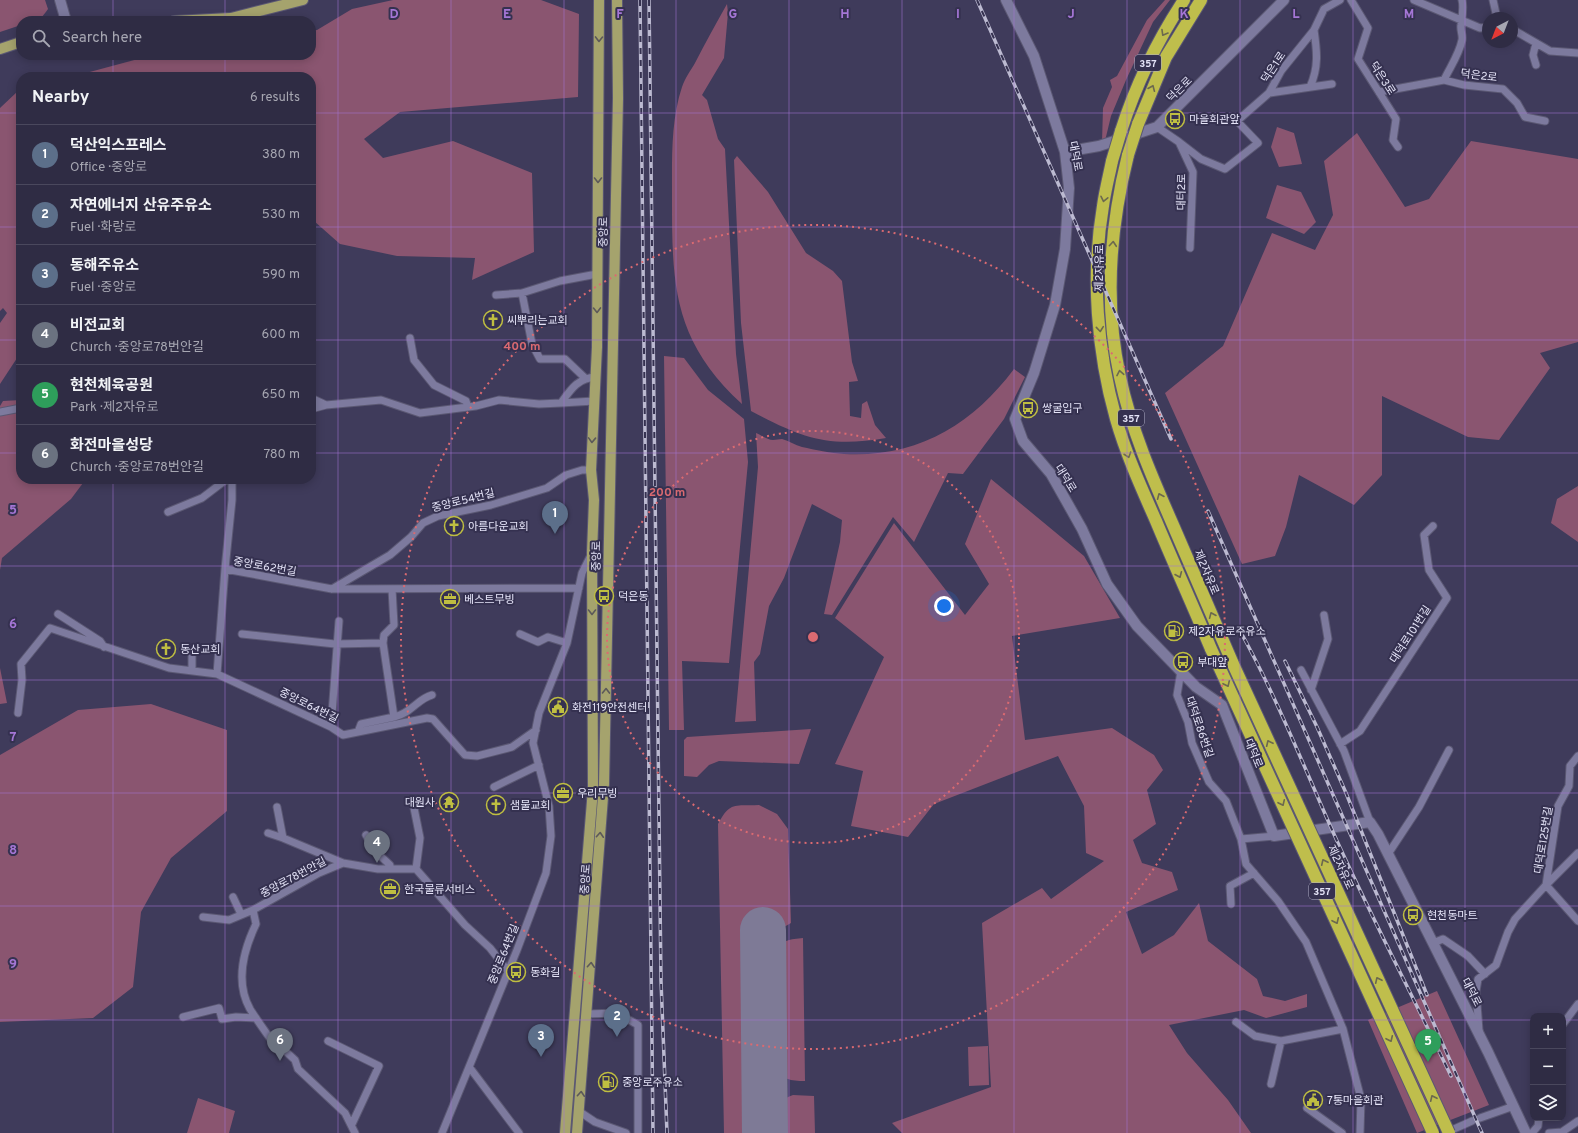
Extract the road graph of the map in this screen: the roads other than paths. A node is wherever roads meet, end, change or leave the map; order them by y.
1 (60, 0) edge
2 (304, 0) edge
3 (599, 0) edge
4 (618, 0) edge
5 (1006, 0) edge
6 (1184, 0) edge
7 (1201, 0) edge
8 (1284, 0) edge
9 (1340, 0) edge
10 (1351, 0) edge
11 (1414, 0) edge
12 (1462, 0) edge
13 (1493, 0) edge
14 (1496, 12) edge
15 (65, 16) edge
16 (238, 16) edge
17 (1461, 21) junction
18 (1482, 28) edge
19 (1314, 30) junction
20 (1518, 32) edge
21 (1536, 43) junction
22 (16, 44) edge
23 (0, 49) edge
24 (1578, 53) edge
25 (1536, 65) dead end
26 (1444, 80) junction
27 (1332, 84) dead end
28 (1310, 86) junction
29 (1379, 92) junction
30 (1269, 93) junction
31 (1545, 121) dead end
32 (1157, 127) junction
33 (1179, 142) junction
34 (1398, 147) dead end
35 (1065, 152) junction
36 (1190, 248) dead end
37 (597, 274) junction
38 (522, 293) junction
39 (496, 295) dead end
40 (410, 338) dead end
41 (590, 377) junction
42 (316, 400) edge
43 (594, 401) junction
44 (561, 403) junction
45 (326, 405) junction
46 (468, 407) junction
47 (316, 408) edge
48 (16, 409) edge
49 (0, 412) edge
50 (591, 470) junction
51 (220, 484) edge
52 (232, 484) edge
53 (168, 512) dead end
54 (1433, 526) dead end
55 (592, 553) junction
56 (225, 570) junction
57 (579, 588) junction
58 (332, 589) junction
59 (392, 589) junction
60 (58, 614) dead end
61 (1324, 616) dead end
62 (338, 620) dead end
63 (242, 634) dead end
64 (520, 634) dead end
65 (384, 643) junction
66 (567, 643) junction
67 (336, 644) junction
68 (104, 647) junction
69 (192, 652) dead end
70 (192, 670) junction
71 (1301, 670) dead end
72 (1181, 671) junction
73 (217, 674) junction
74 (1310, 690) junction
75 (432, 695) dead end
76 (18, 713) dead end
77 (394, 718) junction
78 (331, 727) junction
79 (536, 730) junction
80 (358, 732) junction
81 (1340, 744) junction
82 (1449, 750) dead end
83 (1578, 756) edge
84 (538, 765) junction
85 (494, 787) dead end
86 (277, 807) dead end
87 (414, 808) dead end
88 (1370, 822) junction
89 (268, 834) dead end
90 (366, 835) dead end
91 (1274, 836) junction
92 (283, 838) junction
93 (1241, 839) junction
94 (1578, 853) edge
95 (1388, 854) junction
96 (343, 863) junction
97 (390, 868) junction
98 (416, 869) junction
99 (1254, 873) junction
100 (1546, 885) junction
101 (233, 897) dead end
102 (1231, 904) dead end
103 (253, 910) junction
104 (241, 914) junction
105 (203, 917) dead end
106 (1578, 921) edge
107 (1434, 943) junction
108 (508, 972) junction
109 (1485, 974) junction
110 (1578, 1004) edge
111 (587, 1014) junction
112 (183, 1017) dead end
113 (256, 1018) junction
114 (1566, 1020) edge
115 (1236, 1022) dead end
116 (1343, 1029) junction
117 (1479, 1032) junction
118 (328, 1041) dead end
119 (1281, 1041) junction
120 (470, 1068) junction
121 (1271, 1084) dead end
122 (1514, 1106) junction
123 (1307, 1108) dead end
124 (580, 1112) junction
125 (1480, 1118) dead end
126 (1472, 1121) dead end
127 (1539, 1121) edge
128 (1578, 1121) edge
129 (352, 1124) junction
130 (355, 1133) edge
131 (442, 1133) edge
132 (519, 1133) edge
133 (565, 1133) edge
134 (578, 1133) edge
135 (626, 1133) edge
136 (638, 1133) edge
137 (1342, 1133) edge
138 (1360, 1133) edge
139 (1433, 1133) edge
140 (1445, 1133) edge
141 (1449, 1133) edge
142 (1526, 1133) edge
143 (1532, 1133) edge
144 (1549, 1133) edge

1 - 15 street
2 - 16 main road
3 -> 37 main road, 중앙로
111 -> 4 main road, 중앙로
5 - 35 street, 대덕로
6 -> 139 highway, 제2자유로 / 357, bridge
141 -> 7 highway, 제2자유로 / 357, bridge
8 - 32 street, 덕은로
9 - 19 street, 덕은1로
10 - 29 street, 덕은3로
11 - 17 street
12 - 17 street, 덕은2로
13 - 14 street
17 - 18 street
17 - 26 street, 덕은2로
19 - 28 street
19 - 30 street, 덕은1로
20 - 21 street
21 - 24 street
21 - 25 street
22 - 23 main road
26 - 29 street, 덕은2로
26 - 31 street, 덕은2로
27 - 28 street
28 - 30 street
29 - 34 street, 덕은3로
30 - 33 street, 덕은1로
32 - 33 street, 대터2로
32 - 35 street, 덕은로
33 - 36 street, 대터2로
35 - 72 street, 대덕로
37 - 38 street
37 -> 41 main road, 중앙로
38 - 39 street
38 - 41 street
40 - 46 street
41 - 43 main road, 중앙로
41 - 44 street
42 - 45 street
43 - 44 street
43 -> 50 main road, 중앙로
44 - 46 street
45 - 46 street
45 - 47 street
48 - 49 street
50 - 55 main road, 중앙로
50 - 58 street, 중앙로54번길
51 - 53 street
52 - 56 street, 중앙로62번길
54 - 81 street, 대덕로101번길
55 - 57 street, 중앙로64번길
55 -> 133 main road, 중앙로
56 - 58 street, 중앙로62번길
56 - 73 street
57 - 59 street, 중앙로62번길
57 - 66 street, 중앙로64번길
58 - 59 street, 중앙로62번길
59 - 65 street
60 - 68 street, 중앙로64번길
61 - 74 street
62 - 67 street
63 - 67 street
64 - 66 street
65 - 67 street
65 - 77 street
66 - 79 street, 중앙로64번길
67 - 78 street
68 - 70 street, 중앙로64번길
68 - 76 street, 중앙로64번길
69 - 70 street
70 - 73 street, 중앙로64번길
71 - 74 street, 대덕로
72 - 91 street, 대덕로
72 - 93 street, 대덕로86번길
73 - 78 street, 중앙로64번길
74 - 81 street, 대덕로
75 - 77 street
77 - 80 street
78 - 80 street, 중앙로64번길
79 - 80 street, 중앙로64번길
79 - 84 street, 중앙로64번길
81 - 88 street, 대덕로
82 - 95 street
83 - 100 street, 대덕로125번길
84 - 85 street
84 - 108 street, 중앙로64번길
86 - 92 street
87 - 98 street
88 - 91 street
88 - 95 street, 대덕로
89 - 92 street, 중앙로78번안길
90 - 97 street
91 - 93 street
92 - 96 street, 중앙로78번안길
93 - 99 street, 대덕로86번길
94 - 100 street, 대덕로125번길
95 - 107 street, 대덕로
96 - 97 street, 중앙로78번안길
96 - 103 street, 중앙로78번안길
97 - 98 street, 중앙로78번안길
98 - 108 street
99 - 102 street
99 - 116 street, 대덕로86번길
100 - 106 street
100 - 109 street, 대덕로125번길
101 - 104 street
103 - 104 street, 중앙로78번안길
103 - 113 street, 중앙로78번안길
104 - 105 street, 중앙로78번안길
107 - 109 street
107 - 117 street, 대덕로
108 - 120 street, 중앙로64번길
109 - 117 street, 대덕로125번길
110 - 114 street
124 -> 111 main road, 중앙로
111 - 136 street
112 - 113 street
113 - 129 street, 중앙로78번안길
115 - 119 street
116 - 119 street
116 - 138 street, 대덕로86번길
117 - 122 street, 대덕로
118 - 129 street
119 - 121 street
120 - 131 street, 중앙로64번길
120 - 132 street
122 - 125 street
122 - 142 street, 대덕로
123 - 137 street
124 - 134 main road, 중앙로
124 - 135 street
126 - 140 street
127 - 143 street
128 - 144 street
129 - 130 street, 중앙로78번안길

